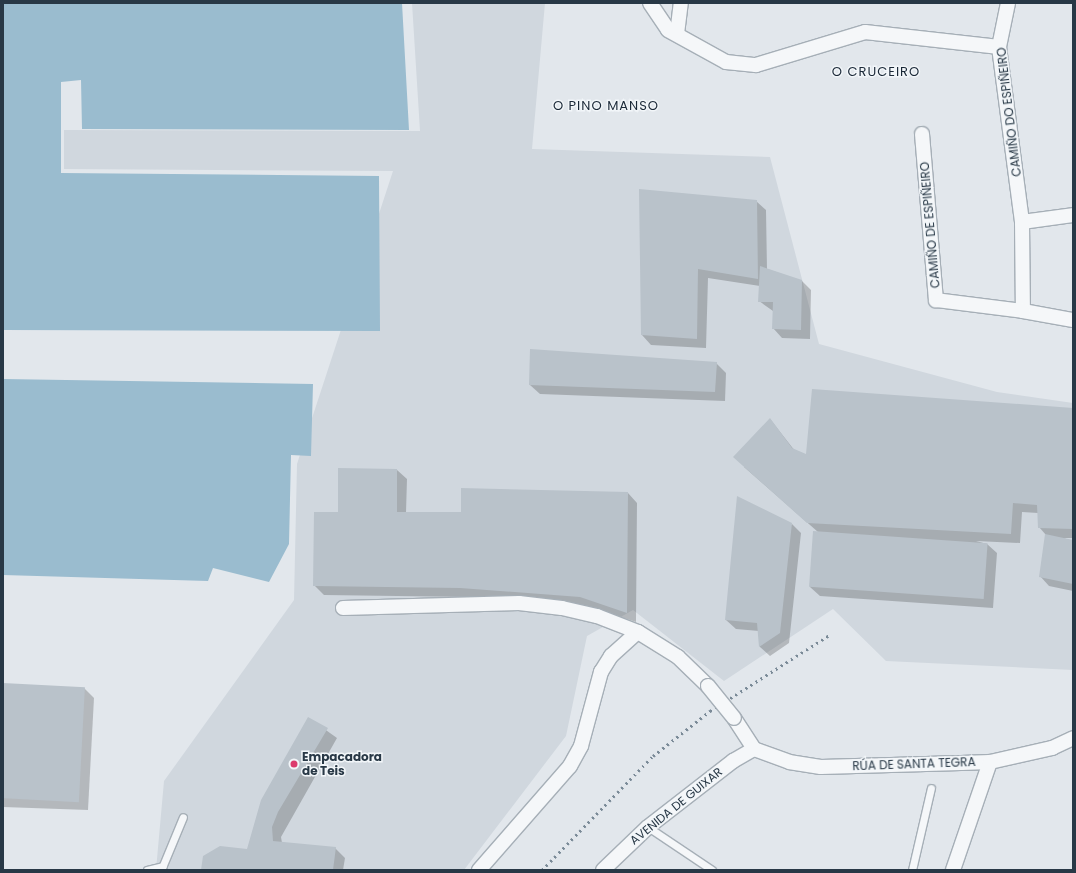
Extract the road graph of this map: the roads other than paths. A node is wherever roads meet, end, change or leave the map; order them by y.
1 (650, 3) edge
2 (681, 3) edge
3 (1008, 3) edge
4 (677, 34) junction
5 (999, 47) junction
6 (922, 134) dead end
7 (1073, 215) edge
8 (1022, 222) junction
9 (1023, 310) junction
10 (1073, 320) edge
11 (343, 608) dead end
12 (638, 632) junction
13 (1073, 738) edge
14 (754, 749) junction
15 (990, 762) junction
16 (931, 788) dead end
17 (183, 817) dead end
18 (648, 827) junction
19 (162, 868) edge
20 (147, 870) edge
21 (479, 870) edge
22 (602, 870) edge
23 (712, 870) edge
24 (912, 870) edge
25 (953, 870) edge

1 - 4 street
2 - 4 street
3 - 5 street, CAMIÑO DO ESPIÑEIRO
4 - 5 street
5 - 8 street, CAMIÑO DO ESPIÑEIRO
6 - 9 street, CAMIÑO DE ESPIÑEIRO
7 - 8 street
8 - 9 street, CAMIÑO DO ESPIÑEIRO
9 - 10 street
11 - 12 street
12 - 14 street, bridge
12 - 21 street
13 - 15 street, RÚA DE SANTA TEGRA
14 - 15 street, RÚA DE SANTA TEGRA
14 - 18 street, AVENIDA DE GUIXAR
15 - 25 street
16 - 24 lane
17 - 19 lane
18 - 22 street, AVENIDA DE GUIXAR
18 - 23 lane
19 - 20 lane

